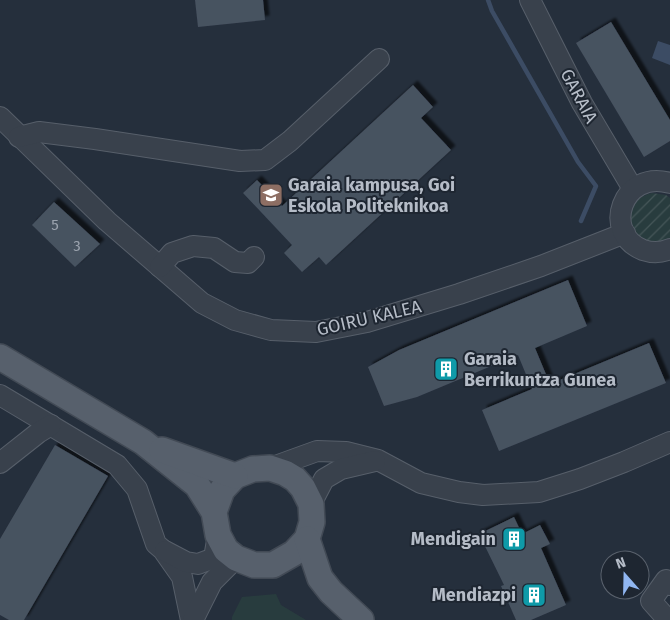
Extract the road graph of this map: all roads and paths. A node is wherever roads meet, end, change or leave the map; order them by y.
1 (530, 0) edge
2 (379, 59) dead end
3 (0, 117) edge
4 (19, 137) junction
5 (670, 183) edge
6 (633, 189) junction
7 (625, 233) junction
8 (669, 251) edge
9 (254, 257) dead end
10 (160, 267) junction
11 (0, 357) edge
12 (0, 395) edge
13 (51, 426) junction
14 (143, 442) junction
15 (670, 442) edge
16 (378, 460) junction
17 (0, 463) edge
18 (270, 468) junction
19 (235, 476) junction
20 (311, 504) junction
21 (307, 539) junction
22 (220, 541) junction
23 (163, 550) junction
24 (276, 563) junction
25 (182, 577) junction
26 (320, 578) junction
27 (212, 582) junction
28 (670, 585) edge
29 (192, 620) edge
30 (361, 620) edge
31 (668, 620) edge

1 - 6 street, GARAIA
2 - 4 street
3 - 4 street, GOIRU KALEA
4 - 10 street, GOIRU KALEA
5 - 6 street
6 - 7 street
7 - 8 street
7 - 10 street, GOIRU KALEA
9 - 10 street
11 - 14 main road
12 - 13 street
13 - 17 street
13 - 23 street
14 - 19 main road
14 - 22 main road
15 - 16 street
16 - 18 street
16 - 20 street
18 - 19 main road
18 - 20 main road
19 - 22 main road
20 - 21 main road
21 - 24 main road
21 - 26 main road
22 - 23 street
22 - 24 main road
22 - 27 street
23 - 25 street
24 - 26 main road
25 - 27 street
25 - 29 street
26 - 30 main road
27 - 29 street
28 - 31 street

